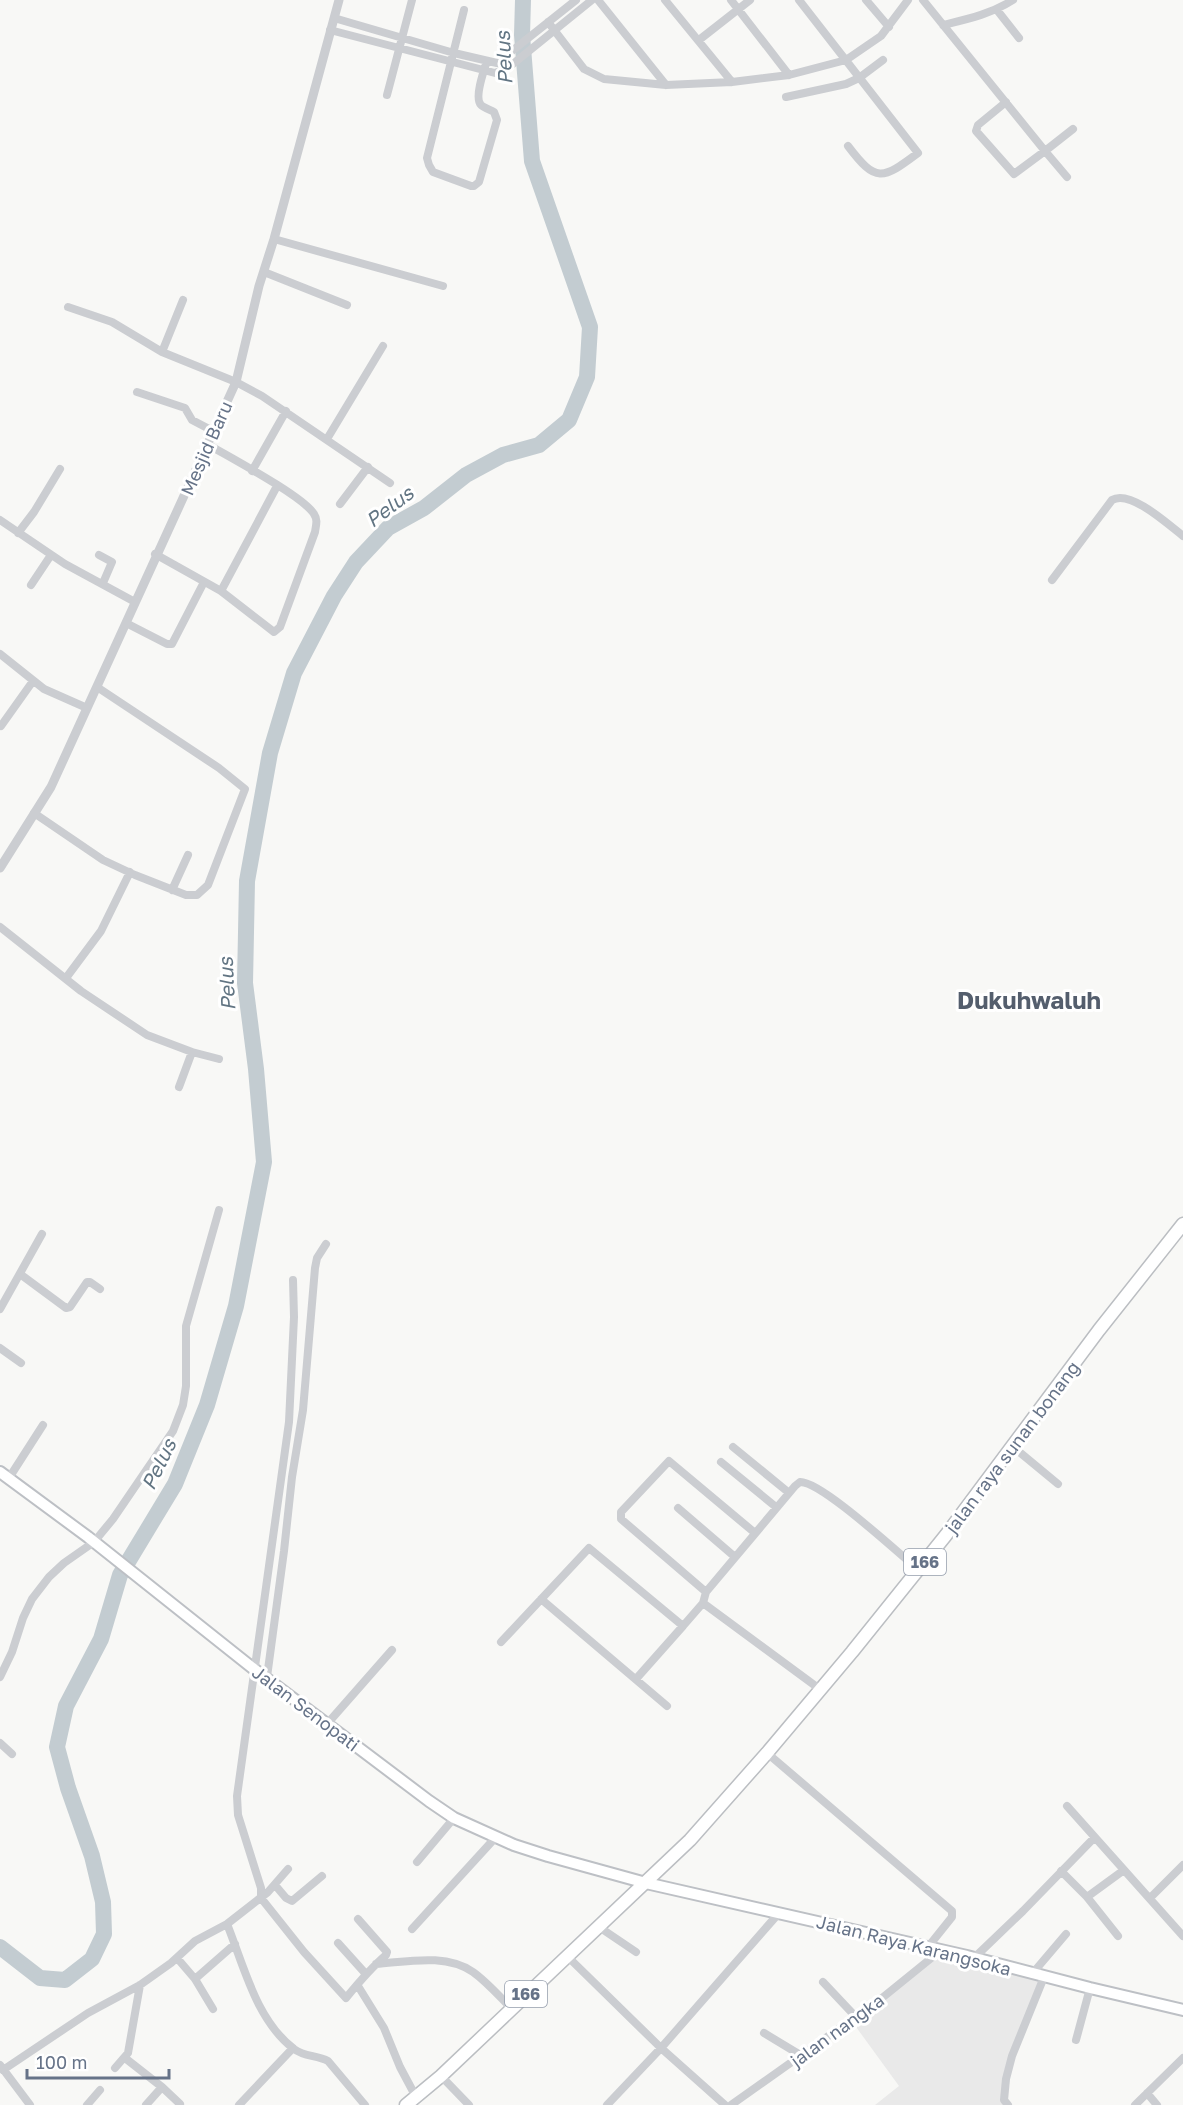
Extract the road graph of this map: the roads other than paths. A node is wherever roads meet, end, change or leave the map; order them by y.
1 (339, 0) edge
2 (412, 0) edge
3 (576, 0) edge
4 (592, 0) edge
5 (598, 0) edge
6 (665, 0) edge
7 (731, 0) edge
8 (750, 0) edge
9 (800, 0) edge
10 (866, 0) edge
11 (908, 0) edge
12 (923, 0) edge
13 (1013, 0) edge
14 (739, 9) junction
15 (464, 10) dead end
16 (997, 10) junction
17 (334, 18) junction
18 (546, 24) junction
19 (943, 25) junction
20 (889, 27) junction
21 (330, 30) junction
22 (552, 33) junction
23 (1019, 38) dead end
24 (402, 39) junction
25 (699, 40) junction
26 (398, 49) junction
27 (454, 53) junction
28 (883, 60) dead end
29 (487, 61) junction
30 (452, 63) junction
31 (848, 63) junction
32 (484, 71) junction
33 (789, 75) junction
34 (858, 77) junction
35 (732, 82) junction
36 (666, 85) junction
37 (387, 95) dead end
38 (786, 97) dead end
39 (1006, 102) junction
40 (1073, 129) dead end
41 (848, 146) dead end
42 (1045, 151) junction
43 (1067, 177) dead end
44 (274, 239) junction
45 (264, 272) junction
46 (443, 286) dead end
47 (183, 300) dead end
48 (347, 305) dead end
49 (68, 307) dead end
50 (383, 346) dead end
51 (162, 352) junction
52 (236, 382) junction
53 (136, 392) dead end
54 (286, 411) junction
55 (213, 431) junction
56 (327, 439) junction
57 (207, 444) junction
58 (368, 467) junction
59 (60, 469) dead end
60 (252, 471) junction
61 (390, 483) dead end
62 (277, 486) junction
63 (340, 504) dead end
64 (0, 520) edge
65 (18, 533) junction
66 (1183, 536) edge
67 (156, 554) junction
68 (51, 555) junction
69 (99, 555) dead end
70 (1052, 580) dead end
71 (204, 582) junction
72 (103, 584) junction
73 (31, 585) dead end
74 (221, 591) junction
75 (135, 602) junction
76 (126, 623) junction
77 (0, 654) edge
78 (33, 681) junction
79 (97, 687) junction
80 (87, 708) junction
81 (2, 726) dead end
82 (34, 813) junction
83 (188, 855) dead end
84 (0, 868) edge
85 (130, 872) junction
86 (172, 890) junction
87 (0, 927) edge
88 (66, 978) junction
89 (192, 1052) junction
90 (219, 1059) dead end
91 (179, 1087) dead end
92 (219, 1210) dead end
93 (1183, 1224) edge
94 (42, 1234) dead end
95 (326, 1244) dead end
96 (20, 1274) junction
97 (293, 1280) dead end
98 (100, 1289) dead end
99 (1, 1304) edge
100 (0, 1348) edge
101 (21, 1363) dead end
102 (43, 1425) dead end
103 (1012, 1446) junction
104 (733, 1447) dead end
105 (721, 1462) dead end
106 (5, 1475) edge
107 (1058, 1484) dead end
108 (788, 1492) junction
109 (678, 1508) dead end
110 (776, 1508) junction
111 (755, 1533) junction
112 (91, 1540) junction
113 (735, 1557) junction
114 (919, 1570) junction
115 (706, 1592) junction
116 (541, 1599) junction
117 (702, 1603) junction
118 (683, 1626) junction
119 (501, 1642) dead end
120 (392, 1650) dead end
121 (260, 1673) junction
122 (0, 1677) edge
123 (636, 1679) junction
124 (820, 1690) junction
125 (667, 1706) dead end
126 (327, 1724) junction
127 (0, 1743) edge
128 (767, 1753) junction
129 (12, 1754) dead end
130 (1067, 1806) dead end
131 (454, 1818) junction
132 (496, 1837) junction
133 (1094, 1838) junction
134 (417, 1862) dead end
135 (1183, 1865) edge
136 (288, 1869) dead end
137 (1124, 1870) junction
138 (1061, 1871) junction
139 (322, 1876) dead end
140 (645, 1883) junction
141 (272, 1888) junction
142 (1087, 1897) junction
143 (261, 1898) junction
144 (1150, 1899) junction
145 (779, 1913) junction
146 (358, 1919) dead end
147 (227, 1924) junction
148 (600, 1927) junction
149 (412, 1929) dead end
150 (1066, 1934) dead end
151 (1118, 1936) dead end
152 (1183, 1936) edge
153 (338, 1943) dead end
154 (235, 1944) junction
155 (927, 1947) junction
156 (940, 1951) junction
157 (636, 1952) dead end
158 (567, 1956) junction
159 (177, 1958) junction
160 (974, 1958) junction
161 (376, 1964) junction
162 (365, 1973) junction
163 (1038, 1975) junction
164 (195, 1979) junction
165 (823, 1982) dead end
166 (140, 1985) junction
167 (358, 1986) junction
168 (1090, 1988) junction
169 (511, 2008) junction
170 (213, 2009) dead end
171 (1183, 2010) edge
172 (855, 2016) junction
173 (764, 2033) dead end
174 (1076, 2040) dead end
175 (293, 2048) junction
176 (661, 2048) junction
177 (802, 2056) junction
178 (125, 2058) junction
179 (1183, 2058) edge
180 (2, 2068) edge
181 (116, 2068) dead end
182 (441, 2076) junction
183 (162, 2087) junction
184 (100, 2090) dead end
185 (1147, 2094) junction
186 (411, 2101) edge
187 (180, 2104) edge
188 (30, 2105) edge
189 (87, 2105) edge
190 (147, 2105) edge
191 (239, 2105) edge
192 (365, 2105) edge
193 (469, 2105) edge
194 (607, 2105) edge
195 (725, 2105) edge
196 (731, 2105) edge
197 (1008, 2105) edge
198 (1135, 2105) edge
199 (1157, 2105) edge

1 - 17 street, Mesjid Baru
2 - 24 street
3 - 18 street
4 - 22 street
5 - 36 street
6 - 25 street
7 - 14 street
8 - 14 street
9 - 31 street
10 - 20 street
11 - 20 street
12 - 19 street
13 - 16 street
14 - 25 street
14 - 33 street
15 - 27 street
16 - 19 street
16 - 23 street
17 - 21 street, Mesjid Baru
17 - 24 street
18 - 22 street
18 - 29 street
19 - 39 street
20 - 31 street
21 - 26 street
21 - 44 street, Mesjid Baru
22 - 32 street
22 - 36 street
24 - 26 street
24 - 27 street
25 - 35 street
26 - 30 street
26 - 37 street
27 - 29 street
27 - 30 street
28 - 34 street
29 - 32 street
30 - 32 street
30 - 32 street
31 - 33 street
31 - 34 street
33 - 35 street
34 - 38 street
34 - 41 street
35 - 36 street
39 - 42 street
39 - 42 street
40 - 42 street
42 - 43 street
44 - 45 street, Mesjid Baru
44 - 46 street
45 - 48 street
45 - 52 street, Mesjid Baru
47 - 51 street
49 - 51 street
50 - 56 street
51 - 52 street
52 - 54 street
52 - 55 street, Mesjid Baru
53 - 55 street
54 - 56 street
54 - 60 street
55 - 57 street, Mesjid Baru
56 - 58 street
57 - 60 street
57 - 67 street, Mesjid Baru
58 - 61 street
58 - 63 street
59 - 65 street
60 - 62 street
62 - 74 street
62 - 74 street
64 - 65 street
65 - 68 street
66 - 70 street
67 - 71 street
67 - 75 street, Mesjid Baru
68 - 72 street
68 - 73 street
69 - 72 street
71 - 74 street
71 - 76 street
72 - 75 street
75 - 76 street, Mesjid Baru
76 - 79 street, Mesjid Baru
77 - 78 street
78 - 80 street
78 - 81 street
79 - 80 street, Mesjid Baru
79 - 86 street
80 - 82 street, Mesjid Baru
82 - 84 street, Mesjid Baru
82 - 85 street
83 - 86 street
85 - 86 street
85 - 88 street
87 - 88 street
88 - 89 street
89 - 90 street
89 - 91 street
92 - 112 street
93 - 103 main road, jalan raya sunan bonang / 166
94 - 96 street
95 - 121 street
96 - 98 street
96 - 99 street
97 - 121 street
100 - 101 street
102 - 106 street
103 - 107 street
103 - 114 main road, jalan raya sunan bonang / 166
104 - 108 street
105 - 110 street
106 - 112 main road, Jalan Senopati
108 - 110 street
108 - 114 street
109 - 113 street
110 - 111 street
111 - 113 street
111 - 115 street
112 - 121 main road, Jalan Senopati
112 - 122 street
113 - 115 street
114 - 124 main road, jalan raya sunan bonang / 166
115 - 117 street
116 - 118 street
116 - 119 street
116 - 123 street
117 - 118 street
117 - 124 street
118 - 123 street
120 - 126 street
121 - 126 main road, Jalan Senopati
121 - 143 street
123 - 125 street
124 - 128 main road, jalan raya sunan bonang / 166
126 - 131 main road, Jalan Senopati
127 - 129 street
128 - 140 main road, jalan raya sunan bonang / 166
128 - 155 street
130 - 133 street
131 - 132 main road, Jalan Senopati
131 - 134 street
132 - 140 main road, Jalan Senopati
132 - 149 street
133 - 137 street
133 - 138 street
135 - 144 street
136 - 141 street
137 - 142 street
137 - 144 street
138 - 142 street
138 - 160 street
139 - 141 street
140 - 145 main road, Jalan Raya Karangsoka
140 - 148 main road, 166
141 - 143 street
142 - 151 street
143 - 147 street
143 - 167 street
144 - 152 street
145 - 155 main road, Jalan Raya Karangsoka
145 - 176 street
146 - 161 street
147 - 154 street
147 - 159 street
148 - 157 street
148 - 158 main road, 166
150 - 163 street
153 - 162 street
154 - 164 street
154 - 175 street
155 - 156 main road, Jalan Raya Karangsoka
156 - 160 main road, Jalan Raya Karangsoka
156 - 172 street, jalan nangka
158 - 169 main road, 166
158 - 176 street
159 - 164 street
159 - 166 street
160 - 163 main road, Jalan Raya Karangsoka
161 - 162 street
161 - 169 street
162 - 167 street
163 - 168 main road, Jalan Raya Karangsoka
163 - 197 street
164 - 170 street
165 - 172 street
166 - 178 street
166 - 180 street
167 - 186 street
168 - 171 main road, Jalan Raya Karangsoka
168 - 174 street
169 - 182 main road, 166
172 - 177 street, jalan nangka
173 - 177 street
175 - 191 street
175 - 192 street
176 - 194 street
176 - 195 street
177 - 196 street, jalan nangka
178 - 181 street
178 - 183 street
179 - 185 street
180 - 188 street
182 - 186 main road, 166
182 - 193 street
183 - 187 street
183 - 190 street
184 - 189 street
185 - 198 street
185 - 199 street

